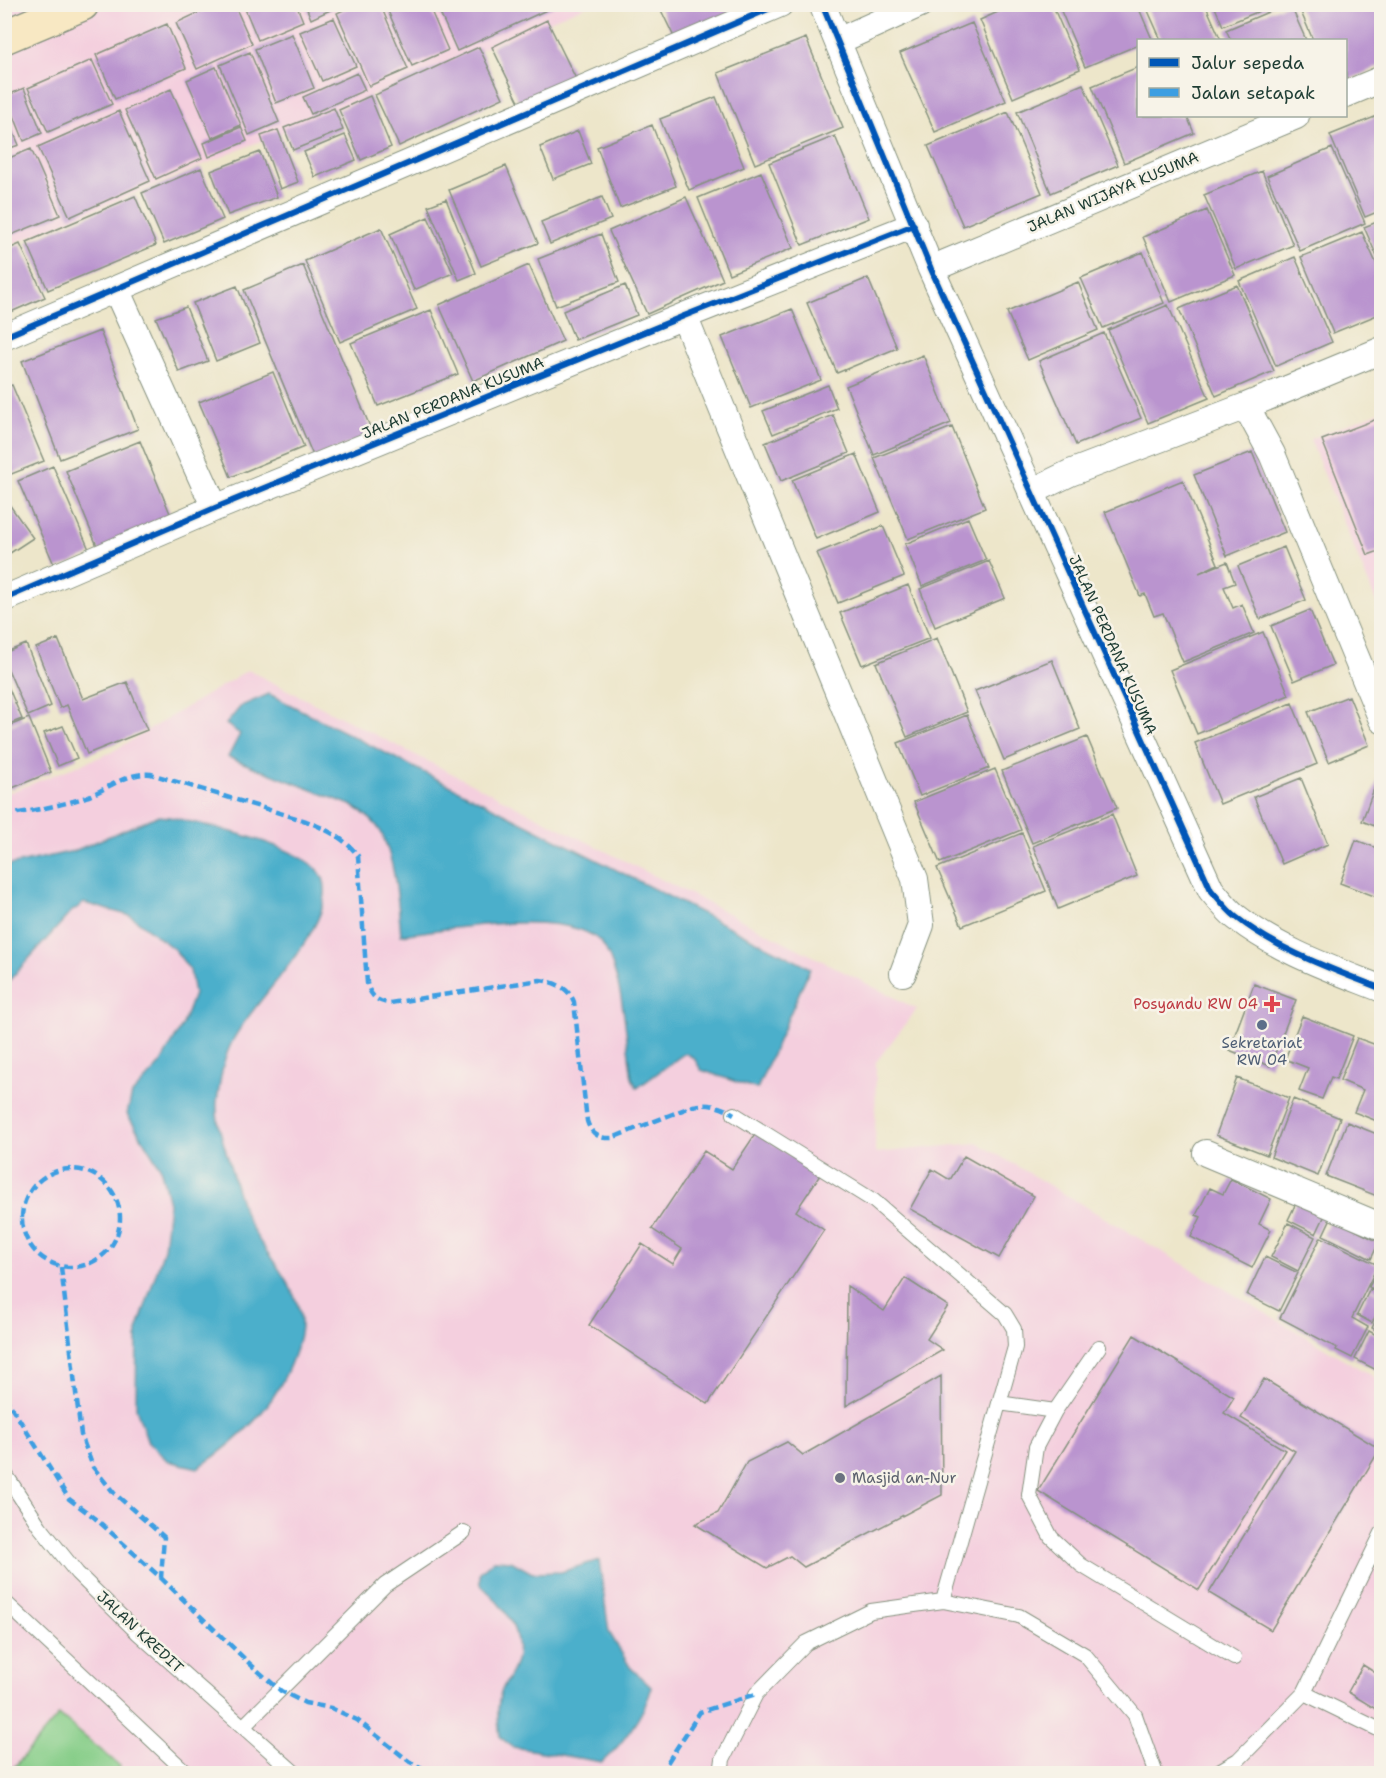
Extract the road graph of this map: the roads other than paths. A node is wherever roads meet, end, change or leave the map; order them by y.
1 (82, 4) edge
2 (780, 4) edge
3 (822, 4) edge
4 (920, 4) edge
5 (4, 37) edge
6 (838, 41) junction
7 (1382, 79) edge
8 (1347, 94) edge
9 (1294, 117) edge
10 (914, 225) junction
11 (931, 269) junction
12 (116, 289) junction
13 (684, 316) junction
14 (4, 337) edge
15 (1382, 350) edge
16 (1246, 406) junction
17 (1031, 492) junction
18 (215, 508) junction
19 (4, 599) edge
20 (1382, 720) edge
21 (903, 973) dead end
22 (1382, 989) edge
23 (734, 1114) dead end
24 (1206, 1154) dead end
25 (1382, 1227) edge
26 (1099, 1347) dead end
27 (999, 1403) junction
28 (1055, 1411) junction
29 (4, 1472) edge
30 (464, 1532) dead end
31 (1382, 1533) edge
32 (943, 1600) junction
33 (4, 1601) edge
34 (1234, 1658) dead end
35 (1304, 1693) junction
36 (244, 1726) junction
37 (1382, 1731) edge
38 (188, 1773) edge
39 (296, 1773) edge
40 (721, 1773) edge
41 (1156, 1773) edge
42 (1214, 1773) edge

1 - 5 main road
2 - 12 street
3 - 6 street, JALAN PERDANA KUSUMA
4 - 6 street
6 - 10 street, JALAN PERDANA KUSUMA
7 - 8 street
9 - 11 street, JALAN WIJAYA KUSUMA
10 - 11 street, JALAN PERDANA KUSUMA
10 - 13 street, JALAN PERDANA KUSUMA
11 - 17 street, JALAN PERDANA KUSUMA
12 - 14 street
12 - 18 street
13 - 18 street, JALAN PERDANA KUSUMA
13 - 21 street
15 - 16 street
16 - 17 street
16 - 20 street
17 - 22 street, JALAN PERDANA KUSUMA
18 - 19 street, JALAN PERDANA KUSUMA
23 - 27 lane
24 - 25 street
26 - 28 lane
27 - 28 lane
27 - 32 lane
28 - 34 lane
29 - 36 lane, JALAN KREDIT
30 - 36 lane
31 - 35 lane
32 - 40 lane
32 - 41 lane
33 - 38 lane
35 - 37 lane
35 - 42 lane
36 - 39 lane, JALAN KREDIT

